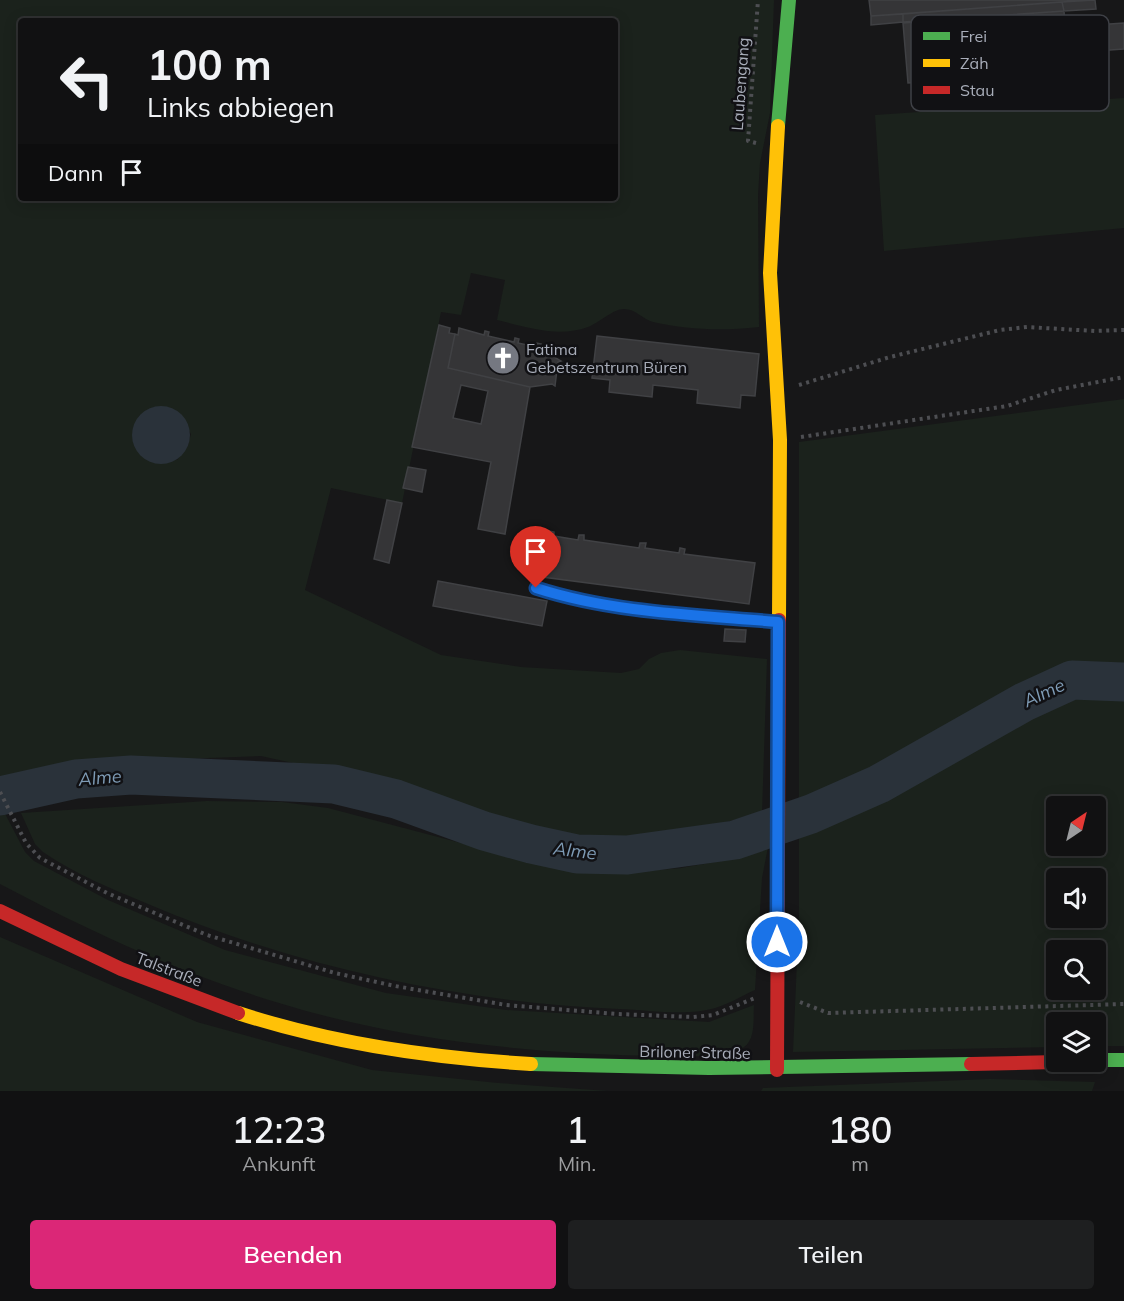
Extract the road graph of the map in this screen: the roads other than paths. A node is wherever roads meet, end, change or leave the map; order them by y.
1 (789, 0) edge
2 (536, 588) dead end
3 (778, 622) junction
4 (0, 911) edge
5 (335, 1039) joint
6 (1106, 1060) edge
7 (1124, 1060) edge
8 (1046, 1062) edge
9 (777, 1070) junction

1 - 3 main road
2 - 3 lane
3 - 9 main road
4 - 5 main road, Talstraße
5 - 9 main road, Briloner Straße
6 - 7 main road
8 - 9 main road, Briloner Straße

